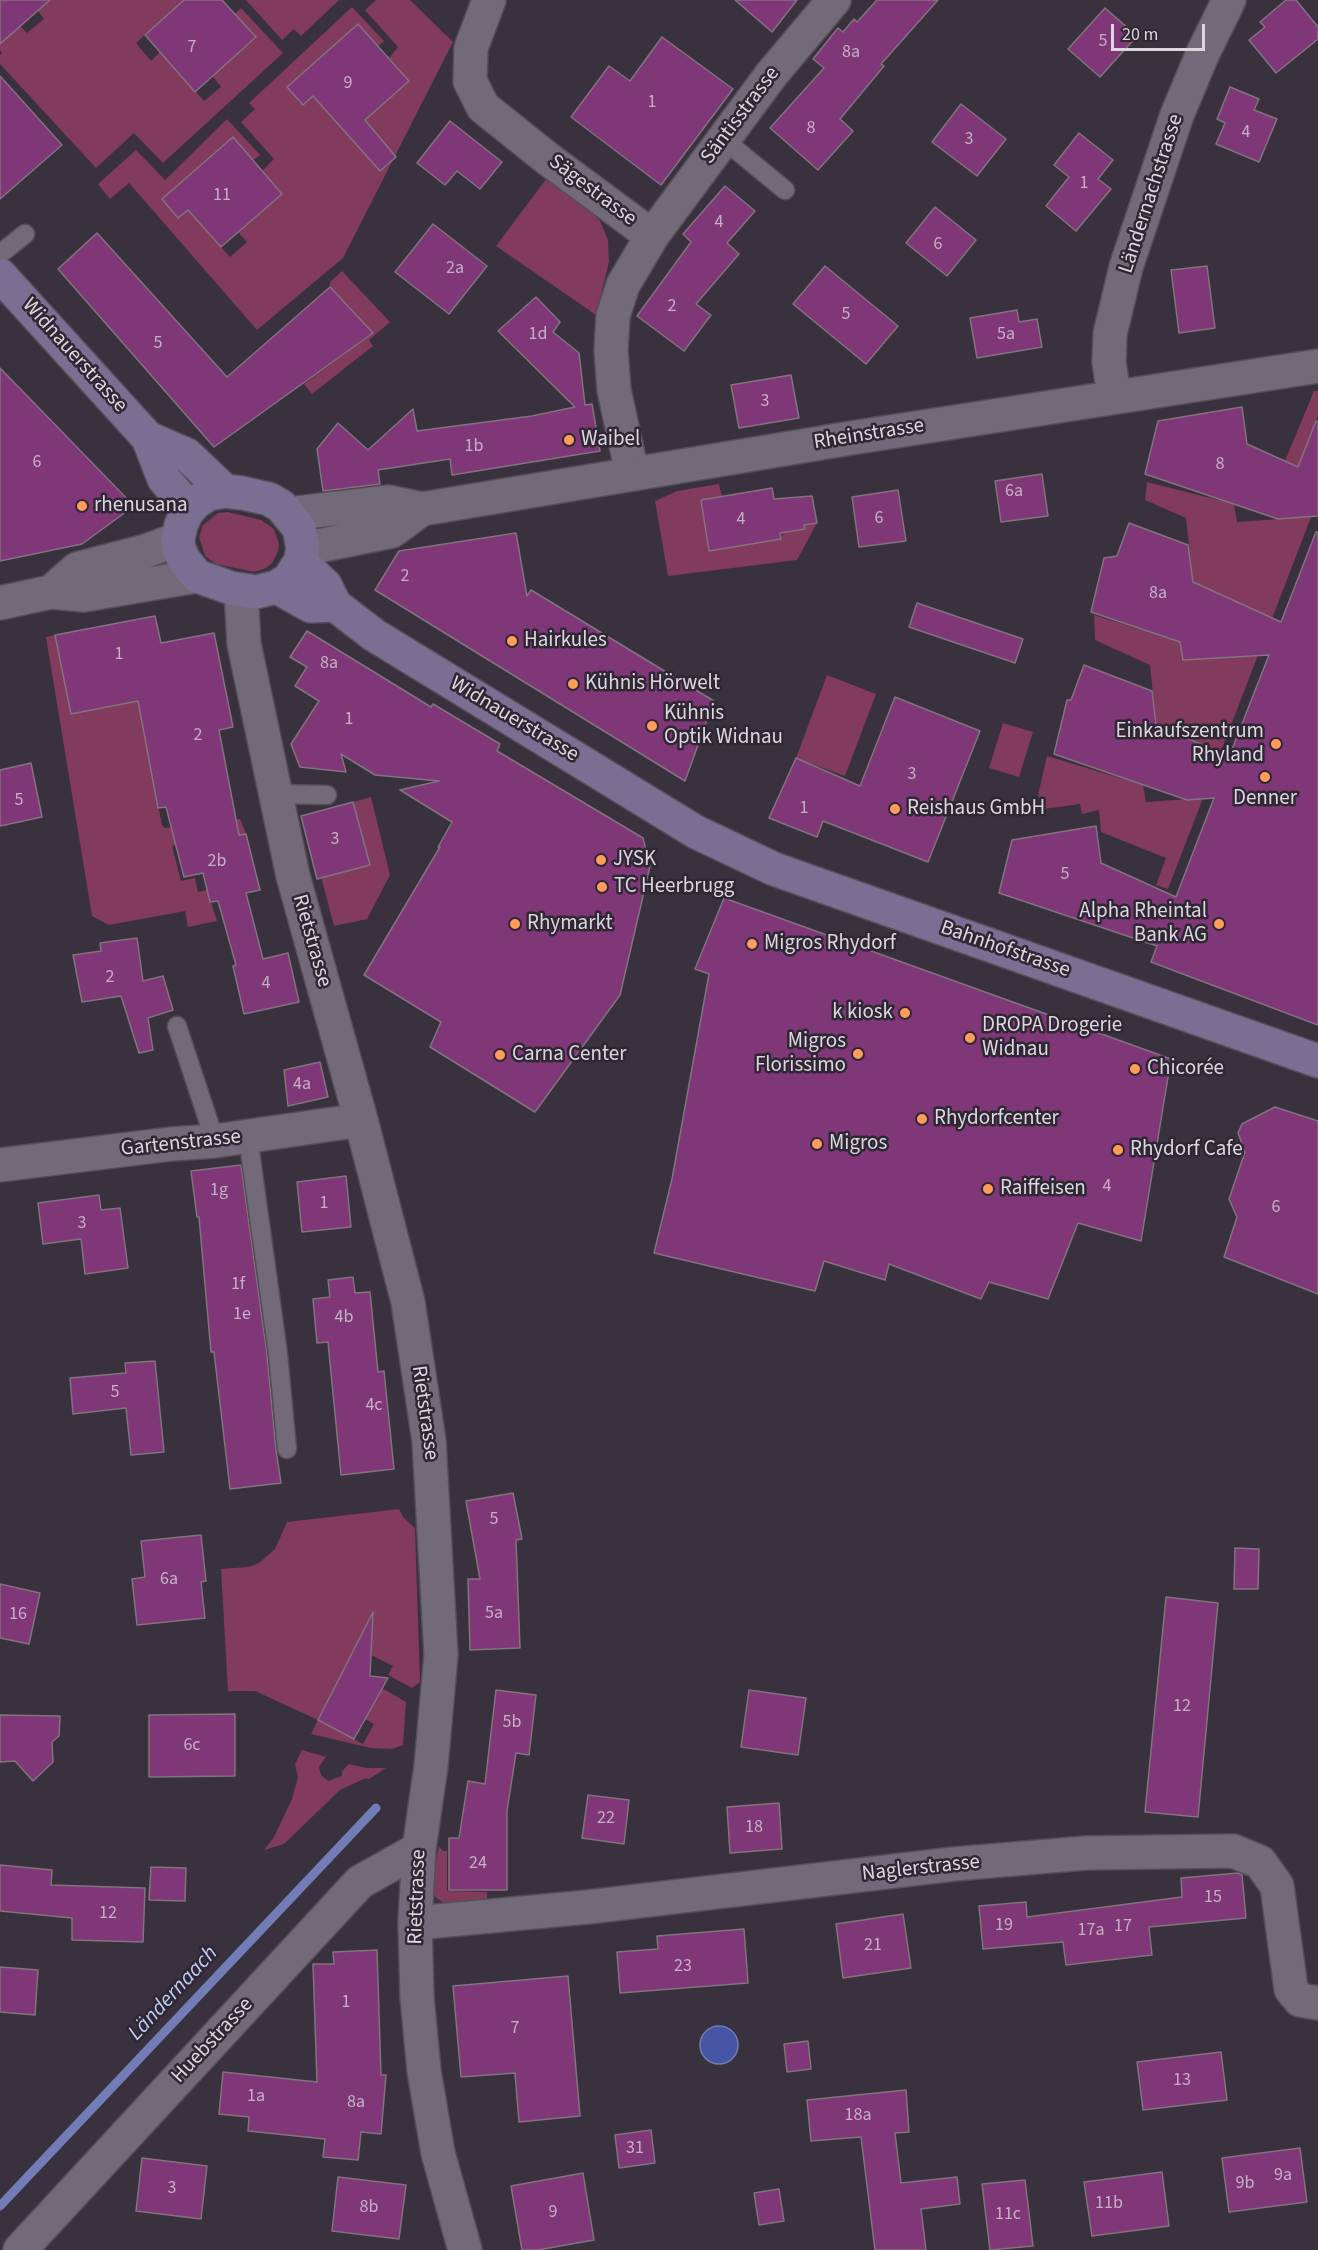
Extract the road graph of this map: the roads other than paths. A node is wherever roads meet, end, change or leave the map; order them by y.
1 (489, 0) edge
2 (834, 0) edge
3 (1228, 0) edge
4 (723, 139) junction
5 (785, 190) dead end
6 (25, 234) dead end
7 (652, 236) junction
8 (0, 254) edge
9 (0, 275) edge
10 (1318, 366) edge
11 (1114, 396) junction
12 (148, 438) junction
13 (632, 473) junction
14 (225, 492) junction
15 (422, 509) junction
16 (289, 514) junction
17 (182, 525) junction
18 (301, 555) junction
19 (196, 576) junction
20 (277, 587) junction
21 (242, 591) junction
22 (51, 592) junction
23 (0, 603) edge
24 (334, 605) junction
25 (276, 794) junction
26 (327, 795) dead end
27 (696, 832) joint
28 (177, 1026) dead end
29 (1318, 1061) edge
30 (361, 1120) junction
31 (248, 1137) junction
32 (215, 1141) junction
33 (0, 1165) edge
34 (287, 1449) dead end
35 (419, 1849) junction
36 (415, 1923) junction
37 (1318, 2003) edge
38 (20, 2250) edge
39 (465, 2250) edge

1 - 7 street, Sägestrasse
2 - 4 street, Säntisstrasse
3 - 11 street, Ländernachstrasse
4 - 5 lane
4 - 7 street, Säntisstrasse
6 - 8 lane
7 - 13 street, Sägestrasse
9 - 12 main road, Widnauerstrasse
10 - 11 street, Rheinstrasse
11 - 13 street, Rheinstrasse
12 - 14 main road, Widnauerstrasse
12 - 17 main road, Widnauerstrasse
13 - 15 street, Rheinstrasse
14 - 16 main road
14 - 17 main road
15 - 16 street, Rheinstrasse
15 - 18 street, Rheinstrasse
16 - 18 main road
17 - 19 main road
17 - 22 street
18 - 20 main road
18 - 24 main road, Widnauerstrasse
19 - 21 main road
19 - 22 street
20 - 21 main road
20 - 24 main road
21 - 25 street, Rietstrasse
22 - 23 street
24 - 27 main road, Widnauerstrasse
25 - 26 lane
25 - 30 street, Rietstrasse
27 - 29 main road, Bahnhofstrasse
28 - 32 lane
30 - 31 street, Gartenstrasse
30 - 35 street, Rietstrasse
31 - 32 street, Gartenstrasse
31 - 34 lane
32 - 33 street, Gartenstrasse
35 - 36 street, Rietstrasse
35 - 38 street, Huebstrasse
36 - 37 street, Naglerstrasse
36 - 39 street, Rietstrasse

